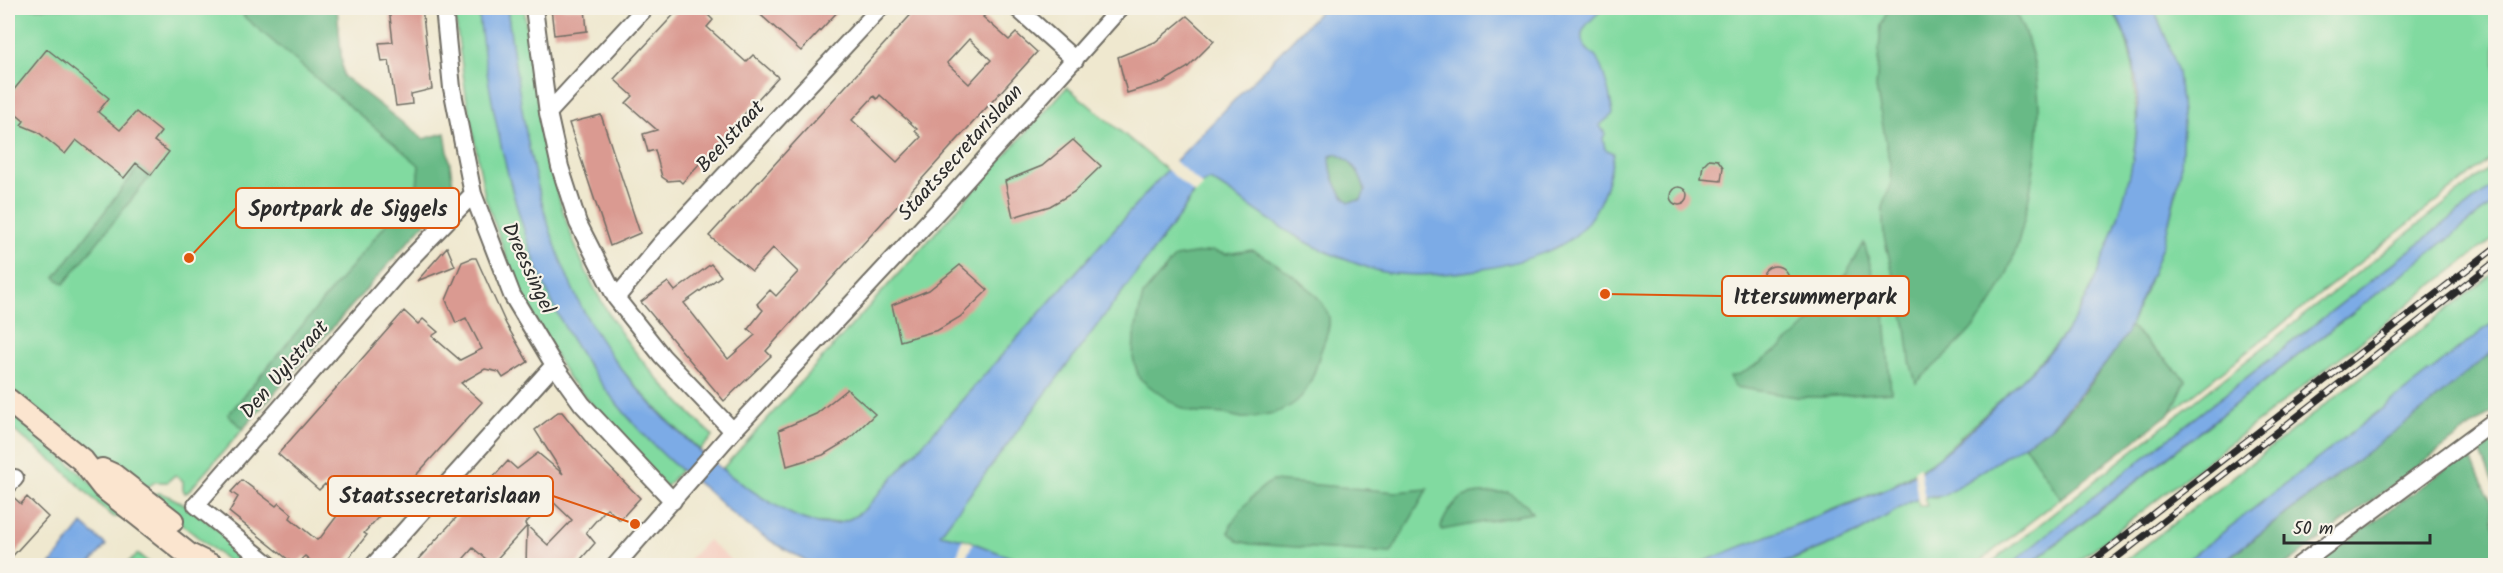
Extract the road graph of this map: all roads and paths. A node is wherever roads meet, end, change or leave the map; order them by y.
1 (444, 8) edge
2 (534, 8) edge
3 (645, 8) edge
4 (880, 8) edge
5 (1017, 8) edge
6 (1119, 8) edge
7 (1075, 60) junction
8 (548, 113) junction
9 (472, 194) junction
10 (616, 298) junction
11 (555, 365) junction
12 (8, 400) edge
13 (2496, 420) edge
14 (733, 431) junction
15 (81, 460) junction
16 (674, 499) junction
17 (212, 566) edge
18 (221, 566) edge
19 (271, 566) edge
20 (373, 566) edge
21 (615, 566) edge
22 (2298, 566) edge

1 - 9 street, Dreessingel
2 - 8 street
3 - 8 street
4 - 10 street, Beelstraat
5 - 7 street
6 - 7 street, Staatssecretarislaan
7 - 14 street, Staatssecretarislaan
8 - 10 street
9 - 11 street, Dreessingel
9 - 19 street, Den Uylstraat
10 - 14 street
11 - 16 street, Dreessingel
11 - 20 street
12 - 15 street
13 - 22 street
14 - 16 street, Staatssecretarislaan
15 - 17 street
15 - 18 street
16 - 21 street, Staatssecretarislaan

